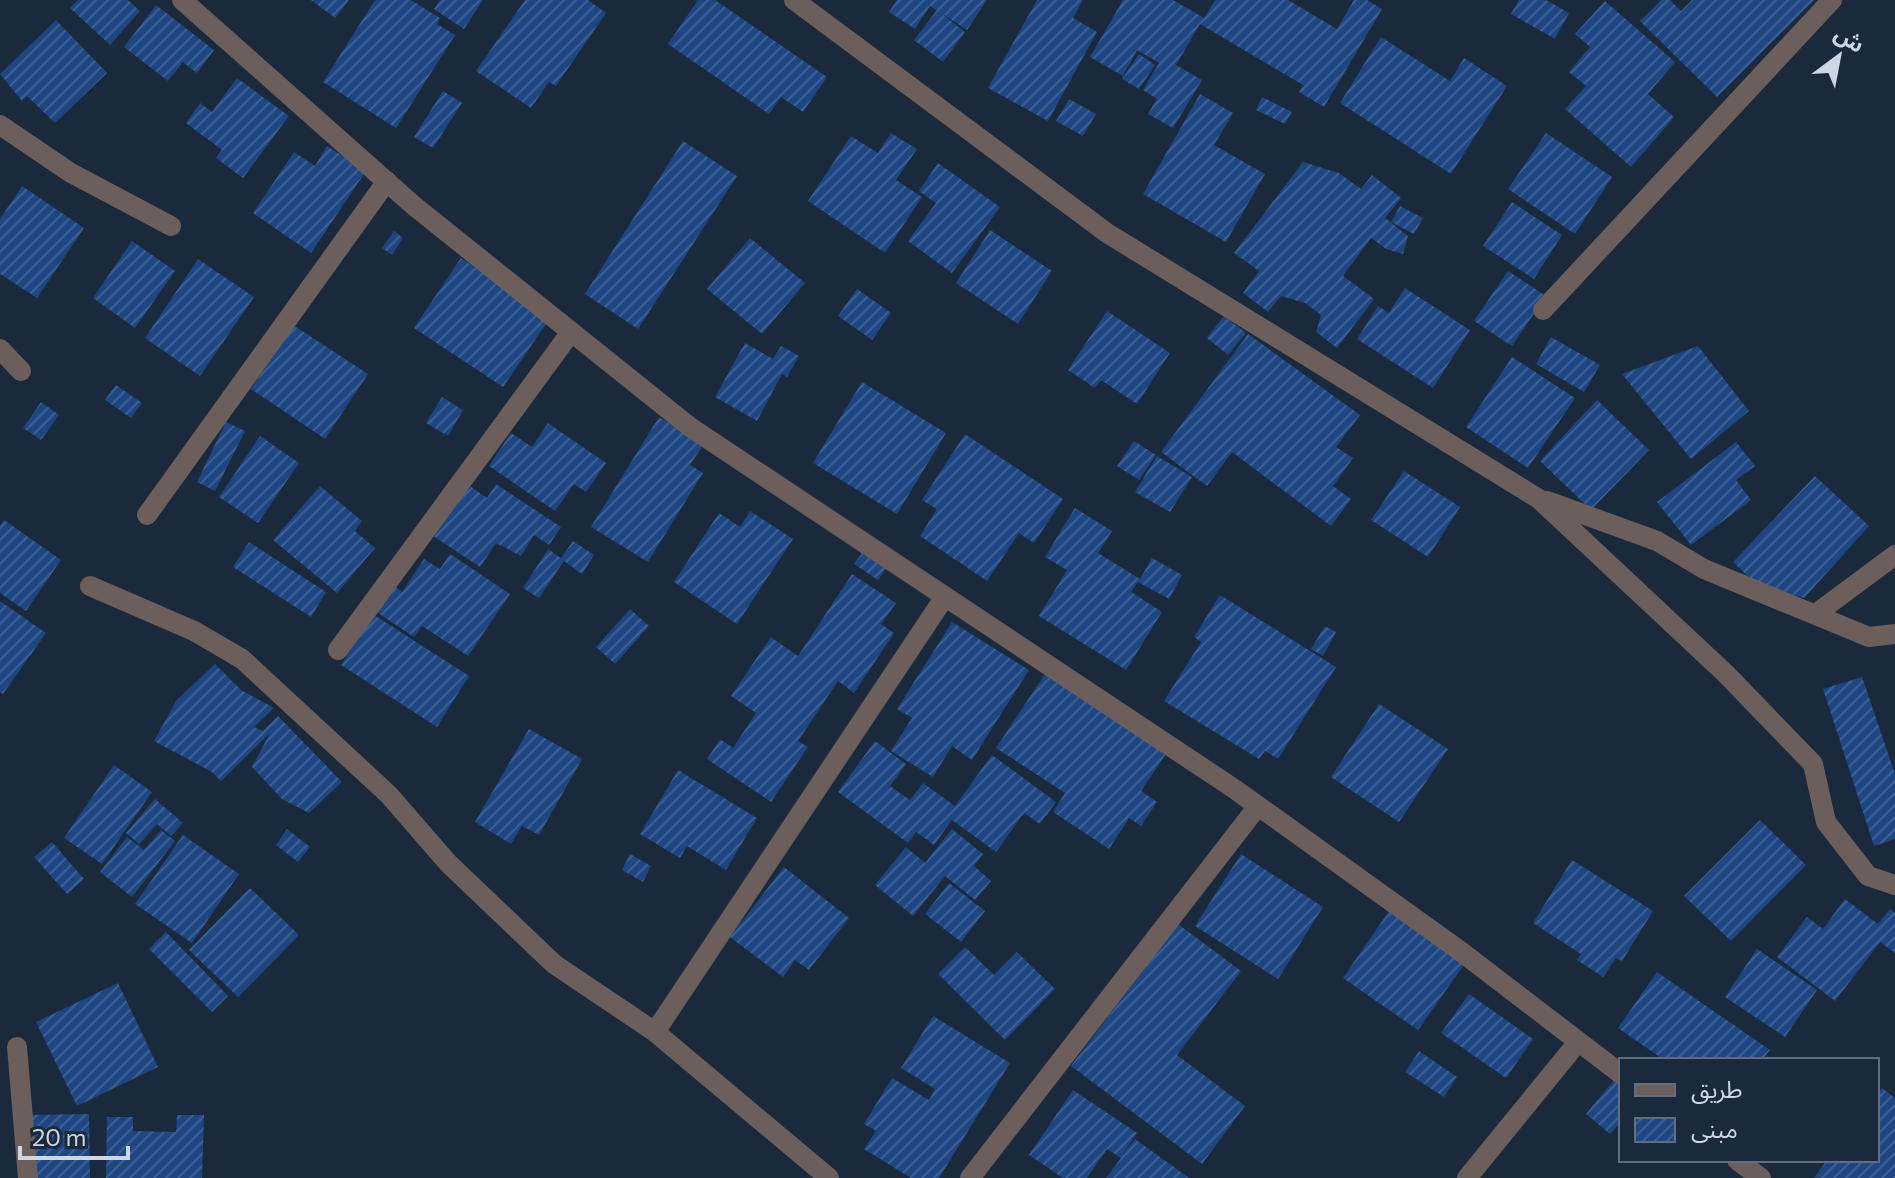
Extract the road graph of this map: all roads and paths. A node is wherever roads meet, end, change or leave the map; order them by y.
1 (182, 0) edge
2 (794, 0) edge
3 (1832, 0) edge
4 (0, 125) edge
5 (387, 181) junction
6 (171, 226) dead end
7 (1543, 310) dead end
8 (571, 332) junction
9 (0, 349) edge
10 (21, 371) dead end
11 (1539, 499) junction
12 (147, 515) dead end
13 (1895, 555) edge
14 (90, 586) dead end
15 (944, 598) junction
16 (1817, 613) junction
17 (1895, 634) edge
18 (338, 650) dead end
19 (1258, 806) junction
20 (1895, 885) edge
21 (655, 1032) junction
22 (1578, 1042) junction
23 (17, 1047) dead end
24 (1619, 1073) edge
25 (1740, 1162) edge
26 (28, 1178) edge
27 (829, 1178) edge
28 (970, 1178) edge
29 (1467, 1178) edge
30 (1761, 1178) edge

1 - 5 street
2 - 11 street
3 - 7 street
4 - 6 street
5 - 8 street
5 - 12 street
8 - 15 street
8 - 18 street
9 - 10 street
11 - 16 street
11 - 20 street
13 - 16 street
14 - 21 street
15 - 19 street
15 - 21 street
16 - 17 street
19 - 22 street
19 - 28 street
21 - 27 street
22 - 24 street
22 - 29 street
23 - 26 street
25 - 30 street

